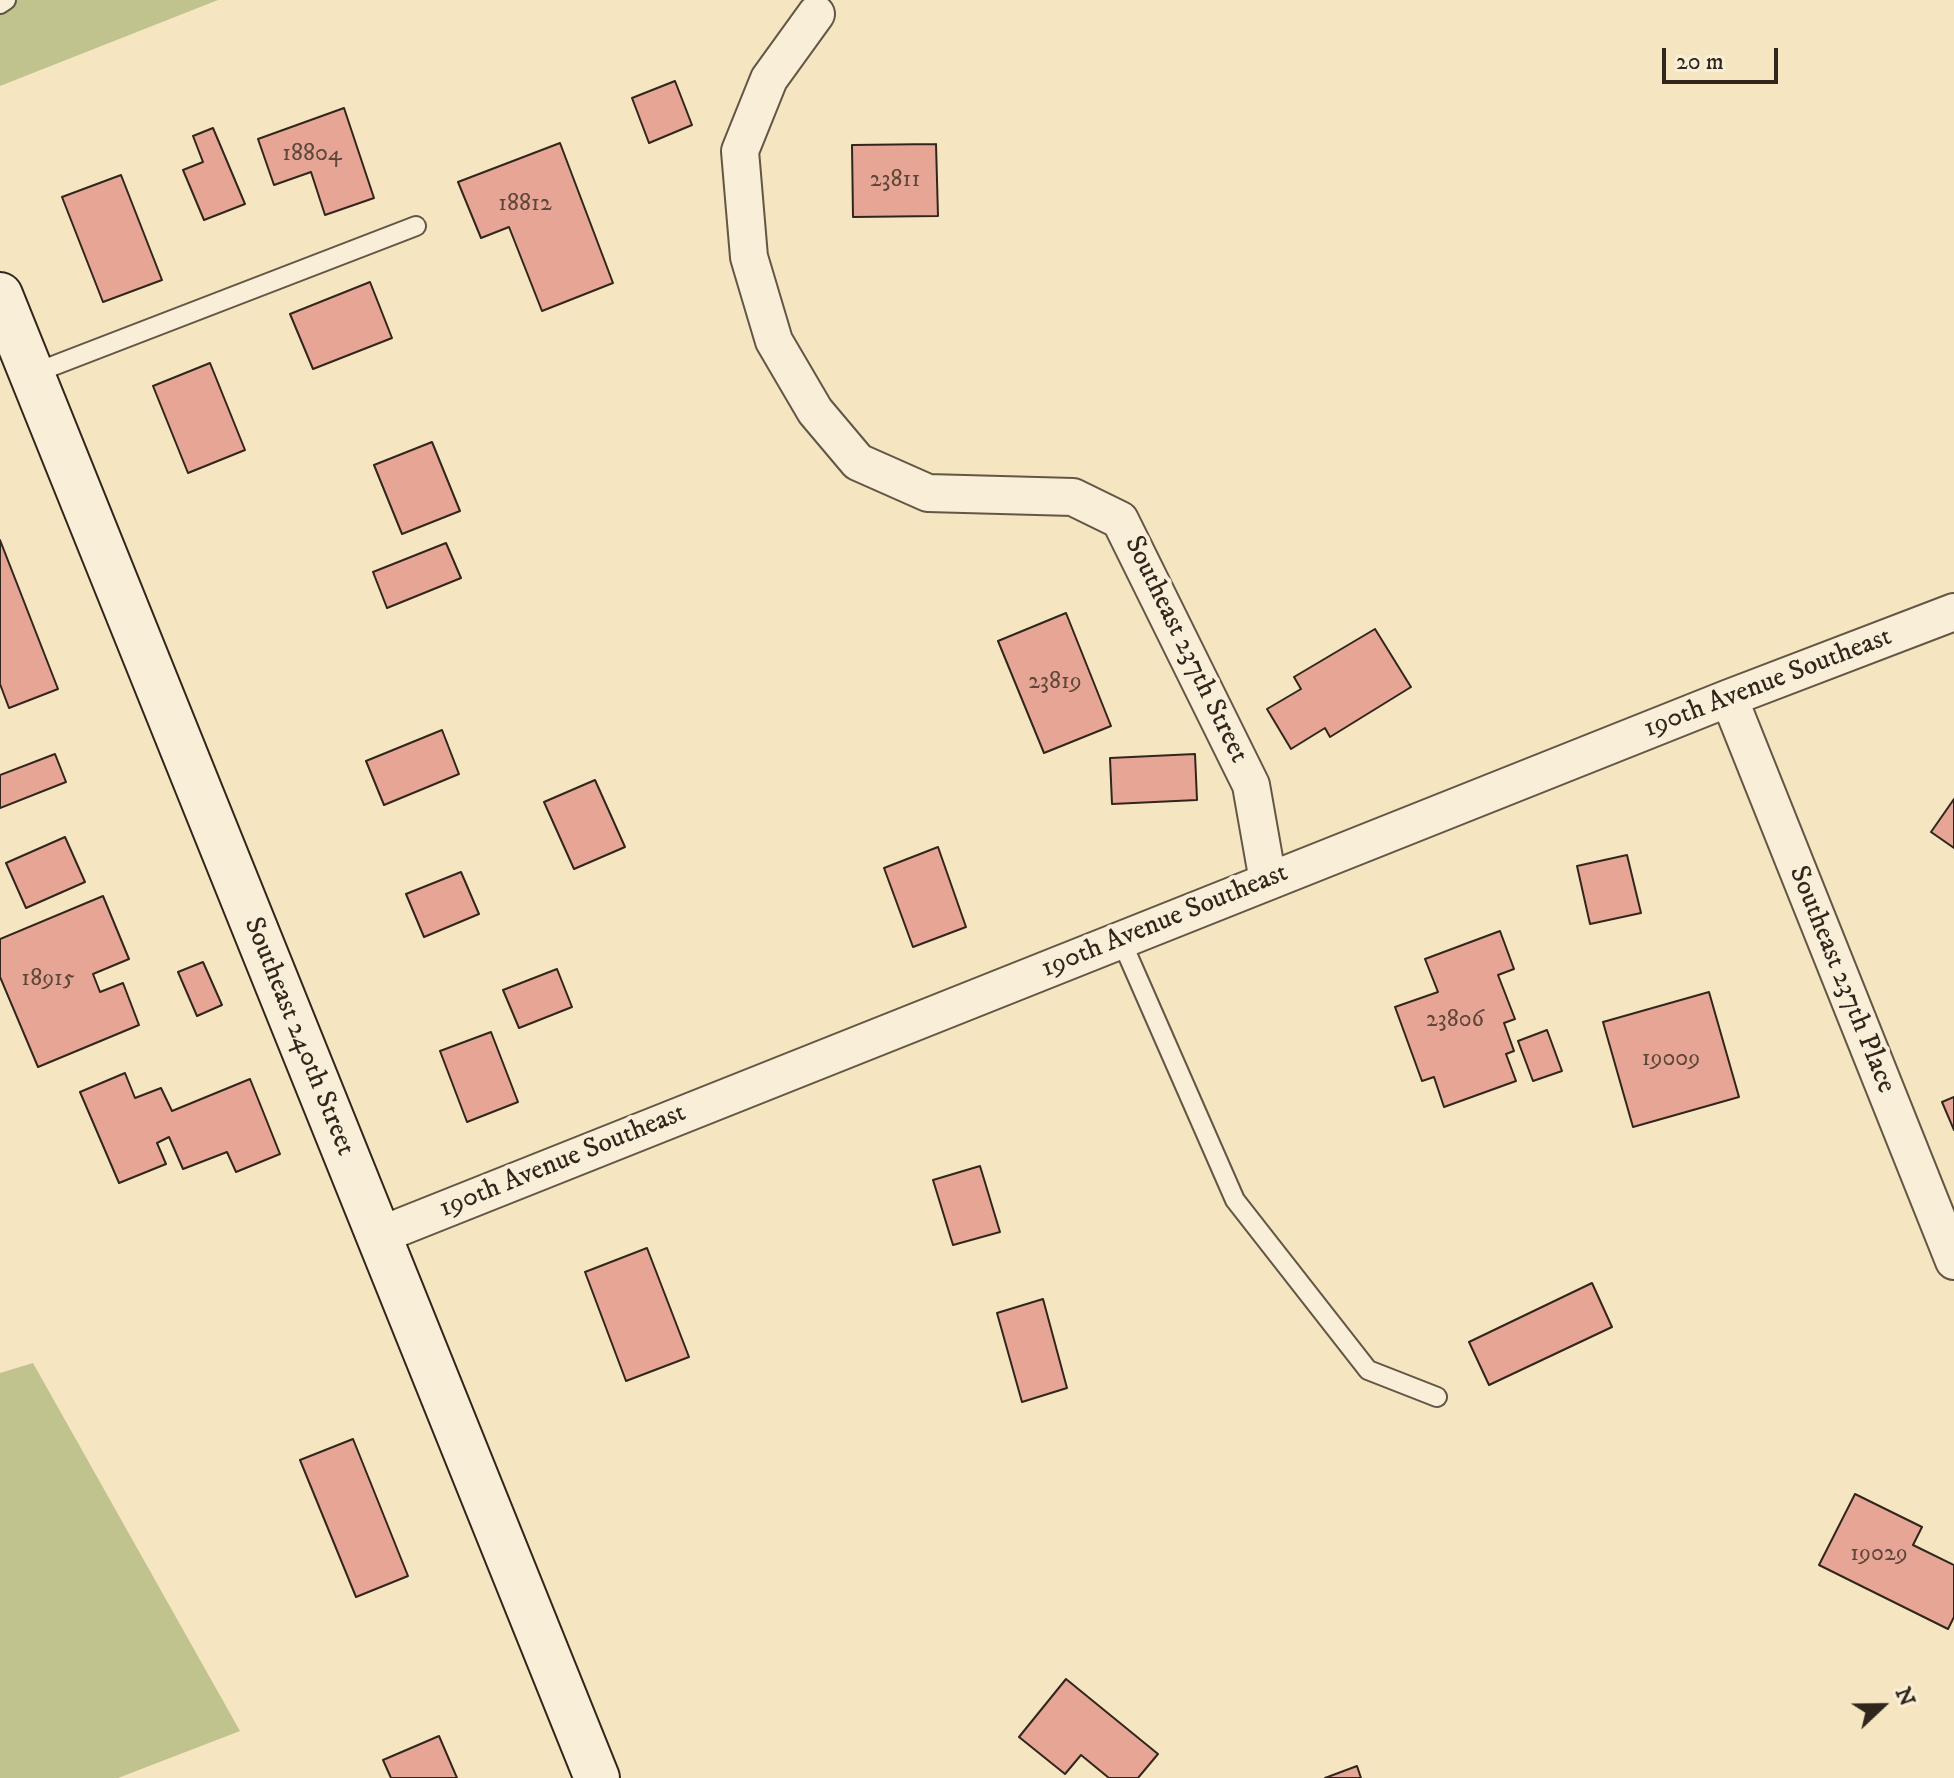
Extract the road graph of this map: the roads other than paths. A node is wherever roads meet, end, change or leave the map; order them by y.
1 (6, 0) edge
2 (0, 4) edge
3 (816, 14) dead end
4 (416, 226) dead end
5 (0, 295) edge
6 (32, 374) junction
7 (1954, 612) edge
8 (1729, 698) junction
9 (1268, 881) junction
10 (1121, 940) junction
11 (378, 1236) junction
12 (1954, 1261) edge
13 (1437, 1397) dead end
14 (597, 1778) edge

1 - 2 lane
3 - 9 street, Southeast 237th Street
4 - 6 lane
5 - 6 main road, Southeast 240th Street
6 - 11 main road, Southeast 240th Street
7 - 8 street, 190th Avenue Southeast
8 - 9 street, 190th Avenue Southeast
8 - 12 street, Southeast 237th Place
9 - 10 street, 190th Avenue Southeast
10 - 11 street, 190th Avenue Southeast
10 - 13 lane
11 - 14 main road, Southeast 240th Street

